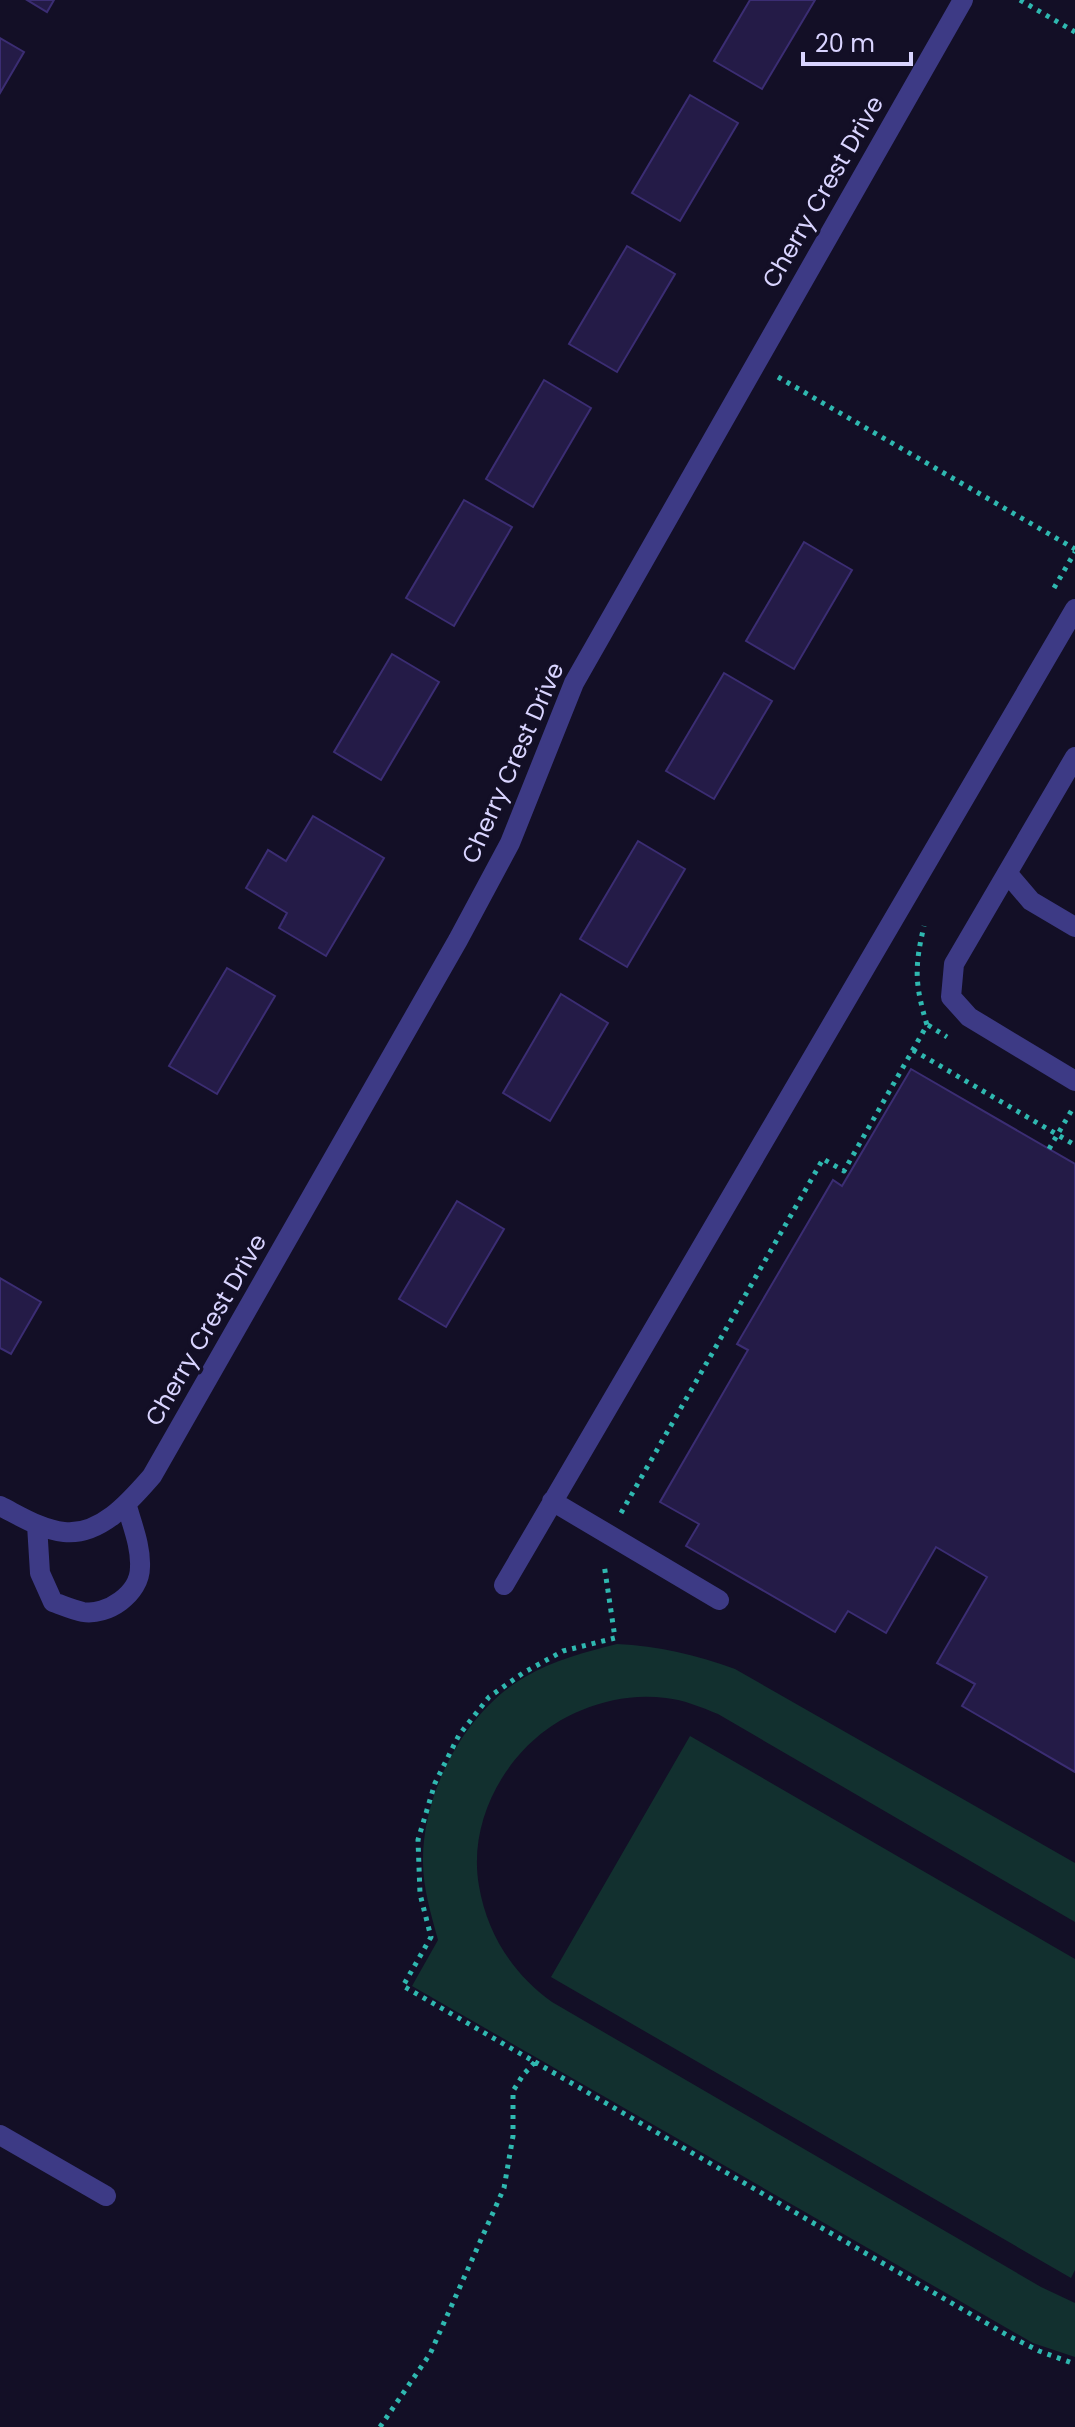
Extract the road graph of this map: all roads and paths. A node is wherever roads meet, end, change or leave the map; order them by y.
1 (963, 0) edge
2 (1020, 0) edge
3 (1075, 32) edge
4 (755, 364) junction
5 (1075, 550) edge
6 (1052, 591) dead end
7 (1075, 609) edge
8 (1075, 757) edge
9 (1008, 874) junction
10 (925, 925) dead end
11 (1075, 927) edge
12 (913, 1050) junction
13 (1075, 1081) edge
14 (1075, 1104) edge
15 (1057, 1135) junction
16 (1075, 1145) edge
17 (1049, 1149) dead end
18 (552, 1501) junction
19 (0, 1506) edge
20 (127, 1506) junction
21 (37, 1525) junction
22 (612, 1535) junction
23 (504, 1585) dead end
24 (719, 1600) dead end
25 (535, 2062) junction
26 (0, 2135) edge
27 (106, 2196) dead end
28 (1075, 2364) edge
29 (380, 2427) edge

1 - 4 street, Cherry Crest Drive
2 - 3 path
4 - 5 path
4 - 20 street, Cherry Crest Drive
5 - 6 path
7 - 18 street
8 - 9 street
9 - 11 street
9 - 13 street
10 - 12 path
12 - 15 path
12 - 22 path
14 - 15 path
15 - 16 path
15 - 17 path
18 - 22 street
18 - 23 street
19 - 21 street, Cherry Crest Drive
20 - 21 street, Cherry Crest Drive
20 - 21 street
22 - 24 street
22 - 25 path
25 - 28 path
25 - 29 path
26 - 27 street

